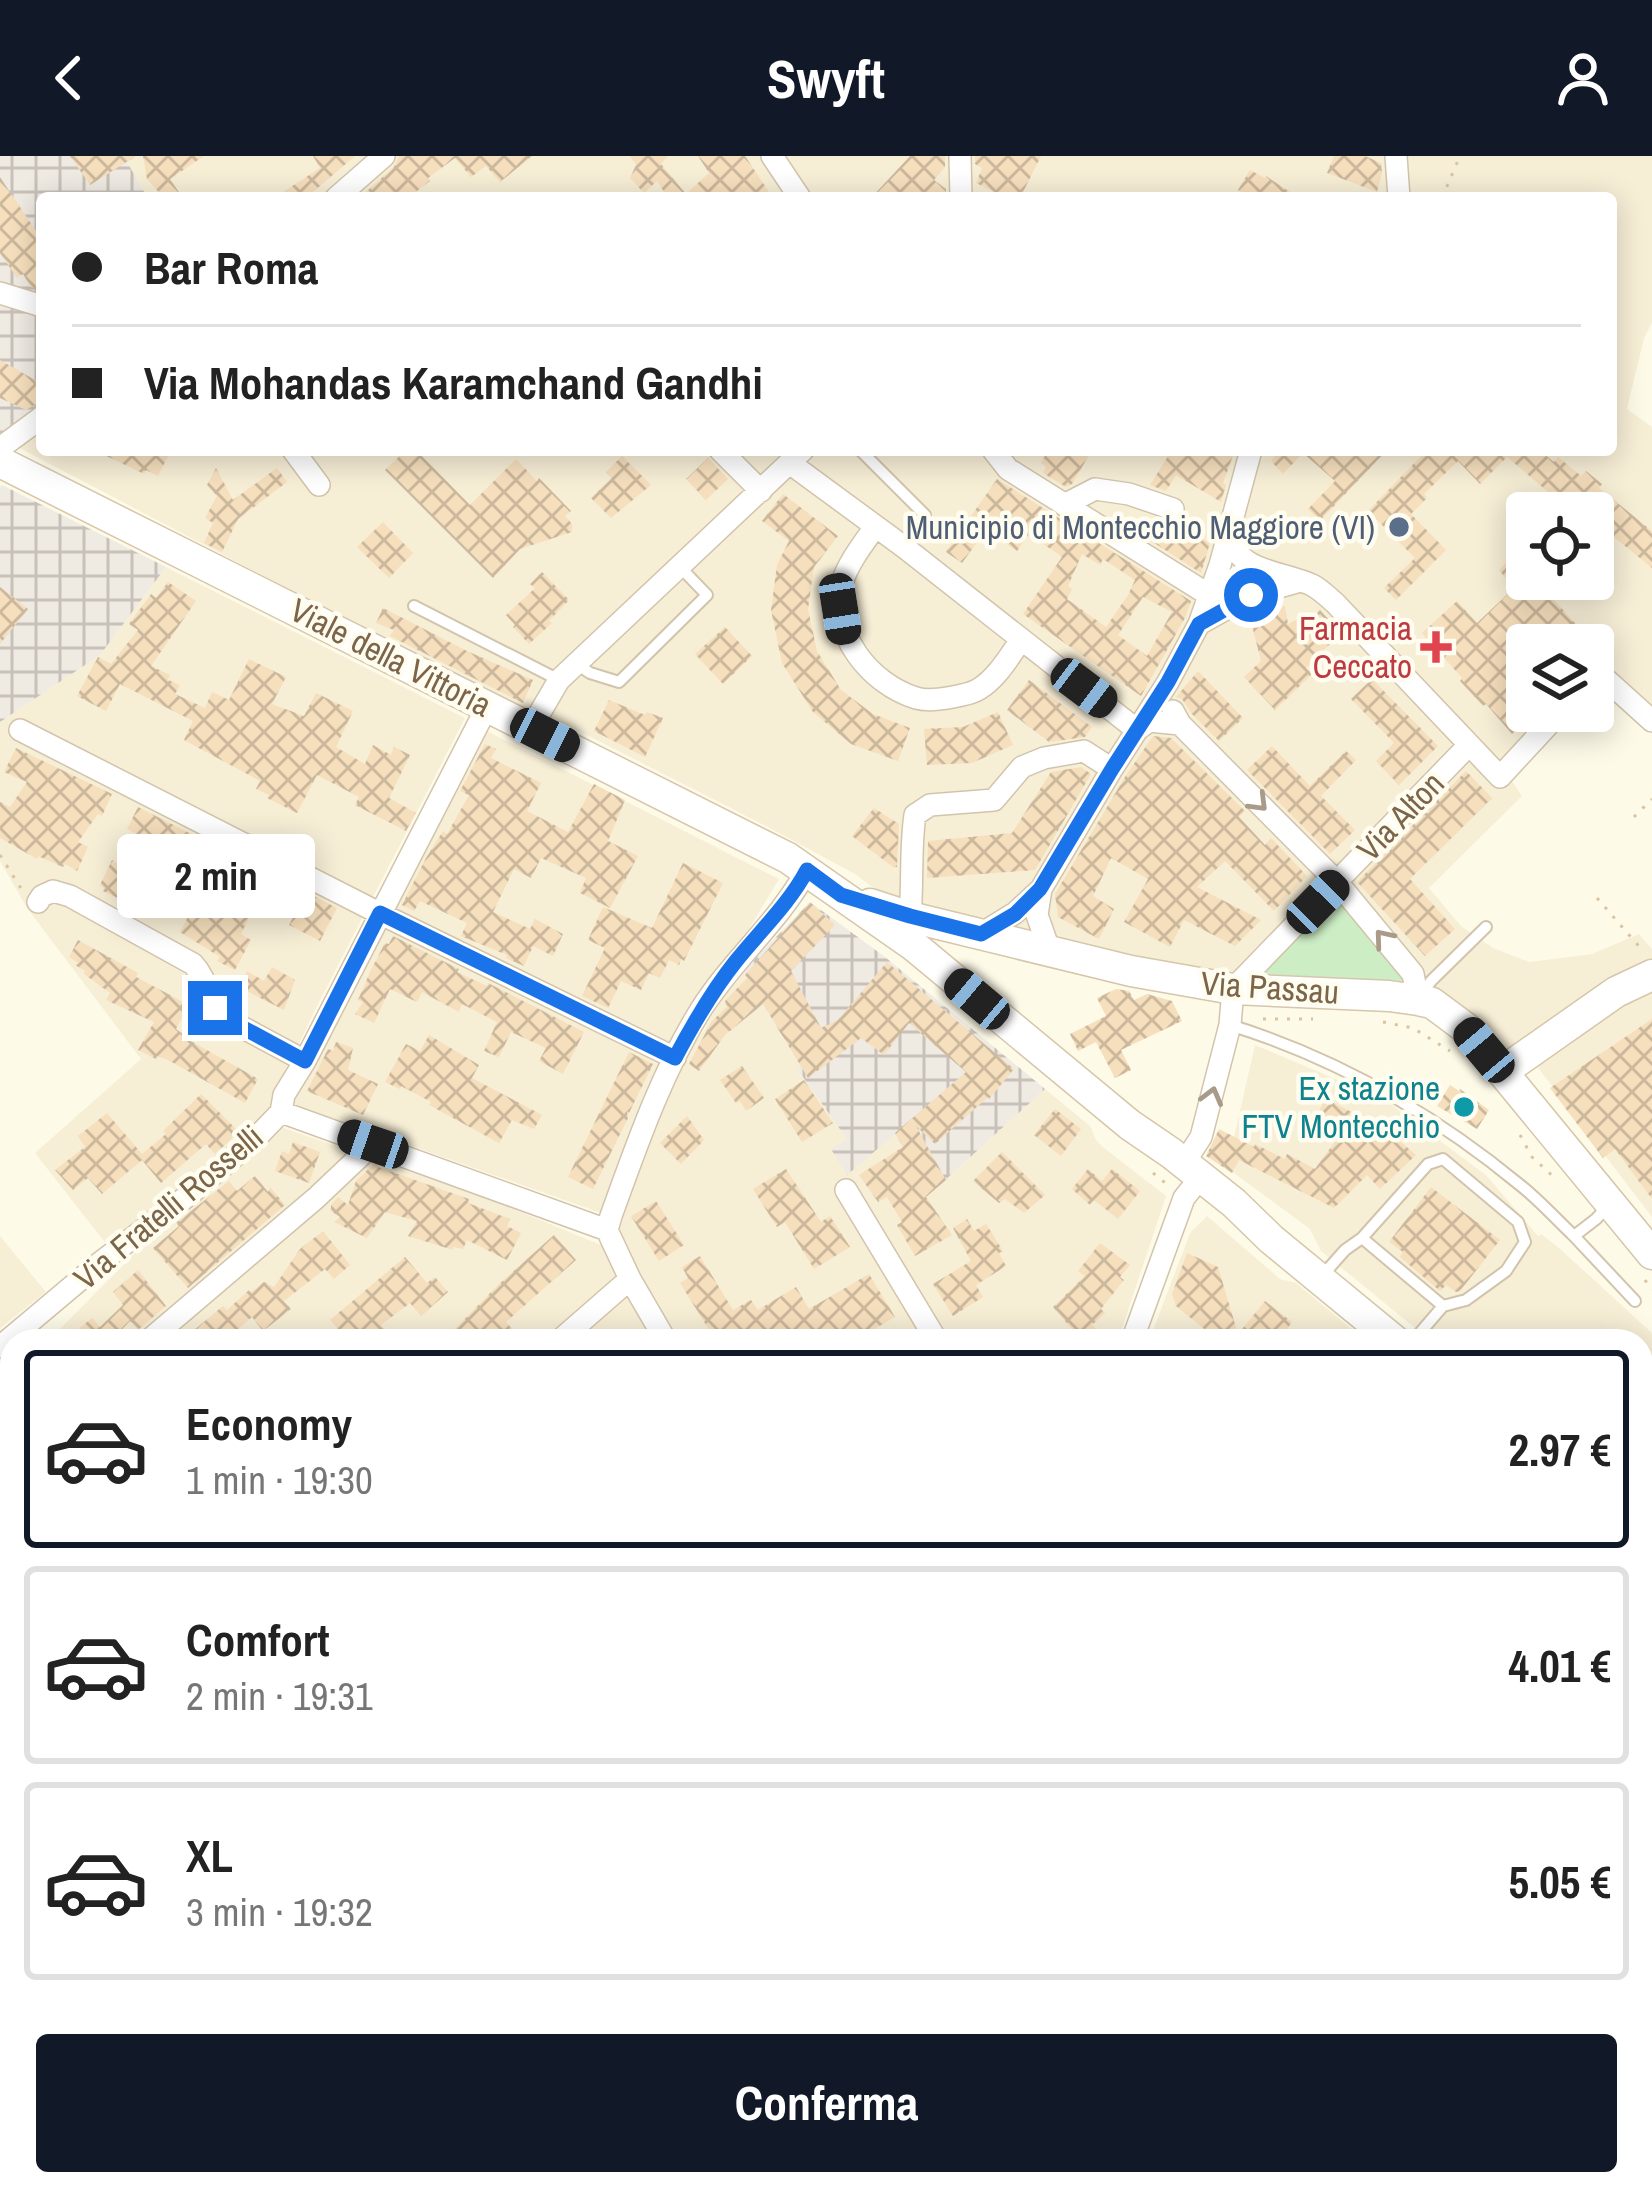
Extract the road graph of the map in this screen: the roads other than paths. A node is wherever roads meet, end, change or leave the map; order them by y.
1 (384, 156) edge
2 (772, 156) edge
3 (960, 156) edge
4 (1396, 156) edge
5 (343, 192) edge
6 (796, 192) edge
7 (961, 192) edge
8 (1399, 192) edge
9 (0, 293) edge
10 (36, 304) edge
11 (36, 421) edge
12 (0, 448) edge
13 (297, 456) edge
14 (726, 456) edge
15 (866, 456) edge
16 (998, 456) edge
17 (1249, 456) edge
18 (797, 457) edge
19 (0, 462) edge
20 (319, 485) dead end
21 (761, 490) junction
22 (1064, 505) junction
23 (1174, 508) dead end
24 (1232, 523) junction
25 (874, 527) junction
26 (904, 548) junction
27 (681, 568) junction
28 (1297, 582) junction
29 (1209, 595) junction
30 (414, 605) dead end
31 (1199, 624) junction
32 (1021, 640) junction
33 (578, 665) junction
34 (559, 680) junction
35 (1168, 682) junction
36 (1614, 687) edge
37 (488, 705) junction
38 (1652, 721) edge
39 (1180, 724) junction
40 (531, 728) junction
41 (20, 730) dead end
42 (1137, 730) junction
43 (1542, 732) edge
44 (1468, 746) junction
45 (1112, 769) junction
46 (807, 870) junction
47 (1336, 882) junction
48 (1040, 889) junction
49 (841, 895) junction
50 (38, 902) road end
51 (380, 913) junction
52 (910, 916) junction
53 (1486, 927) dead end
54 (981, 934) junction
55 (1050, 952) junction
56 (1652, 975) edge
57 (1233, 989) junction
58 (1418, 1000) junction
59 (1230, 1025) junction
60 (675, 1058) junction
61 (305, 1061) junction
62 (1502, 1072) junction
63 (280, 1112) junction
64 (373, 1144) junction
65 (1188, 1175) junction
66 (846, 1190) dead end
67 (1610, 1203) junction
68 (607, 1230) junction
69 (1574, 1236) junction
70 (1362, 1238) junction
71 (1652, 1254) edge
72 (630, 1279) junction
73 (1319, 1279) junction
74 (1635, 1301) dead end
75 (1443, 1306) junction
76 (22, 1329) edge
77 (162, 1329) edge
78 (574, 1329) edge
79 (659, 1329) edge
80 (930, 1329) edge
81 (1139, 1329) edge
82 (1380, 1329) edge
83 (1423, 1329) edge

1 - 5 street
2 - 6 street
3 - 7 street
4 - 8 street
9 - 10 street
11 - 12 street
13 - 20 street
14 - 21 street
15 - 26 lane
16 - 22 street
17 - 24 street
18 - 21 street
18 - 25 street
19 - 37 main road, Viale della Vittoria
21 - 27 street
22 - 23 street
22 - 29 street
24 - 28 street
24 - 29 street
25 - 26 street
25 - 32 street
26 - 32 street
27 - 33 street
27 - 33 lane
28 - 31 street
28 - 44 street
29 - 31 street
30 - 34 lane
31 - 35 street
32 - 42 street
33 - 34 street
34 - 40 street
35 - 39 street
35 - 42 street
36 - 38 street
37 - 40 main road, Viale della Vittoria
37 - 51 street, Via Fratelli Rosselli
39 - 42 street
39 -> 47 street
40 - 46 main road, Viale della Vittoria
41 - 51 street
42 - 45 street
43 - 44 street
44 - 47 street, Via Alton
45 - 48 street
45 - 52 street
46 - 49 main road, Viale della Vittoria
46 - 60 street
47 - 57 street, Via Alton
58 -> 47 street
48 - 54 street
48 - 55 street
49 - 52 main road, Via Passau
49 - 65 main road, Viale della Vittoria
50 - 61 street
51 - 60 street
51 - 61 street, Via Fratelli Rosselli
52 - 54 main road, Via Passau
53 - 58 lane
54 - 55 main road, Via Passau
55 - 57 main road, Via Passau
56 - 62 main road
57 - 58 main road, Via Passau
57 - 59 street
58 - 62 main road, Via Passau
65 -> 59 street
59 - 69 lane
60 - 68 street
61 - 63 street, Via Fratelli Rosselli
62 - 67 main road, Via Passau
63 - 64 street
63 - 76 street, Via Fratelli Rosselli
64 - 68 street
64 - 77 street
65 - 73 main road, Viale della Vittoria
65 - 81 street
66 - 80 street
67 - 69 lane
67 - 71 main road, Via Passau
68 - 72 street
69 - 74 lane
70 - 73 lane
70 - 75 lane
70 - 75 lane
72 - 78 street
72 - 79 street
73 - 82 main road, Viale della Vittoria
75 - 83 lane

